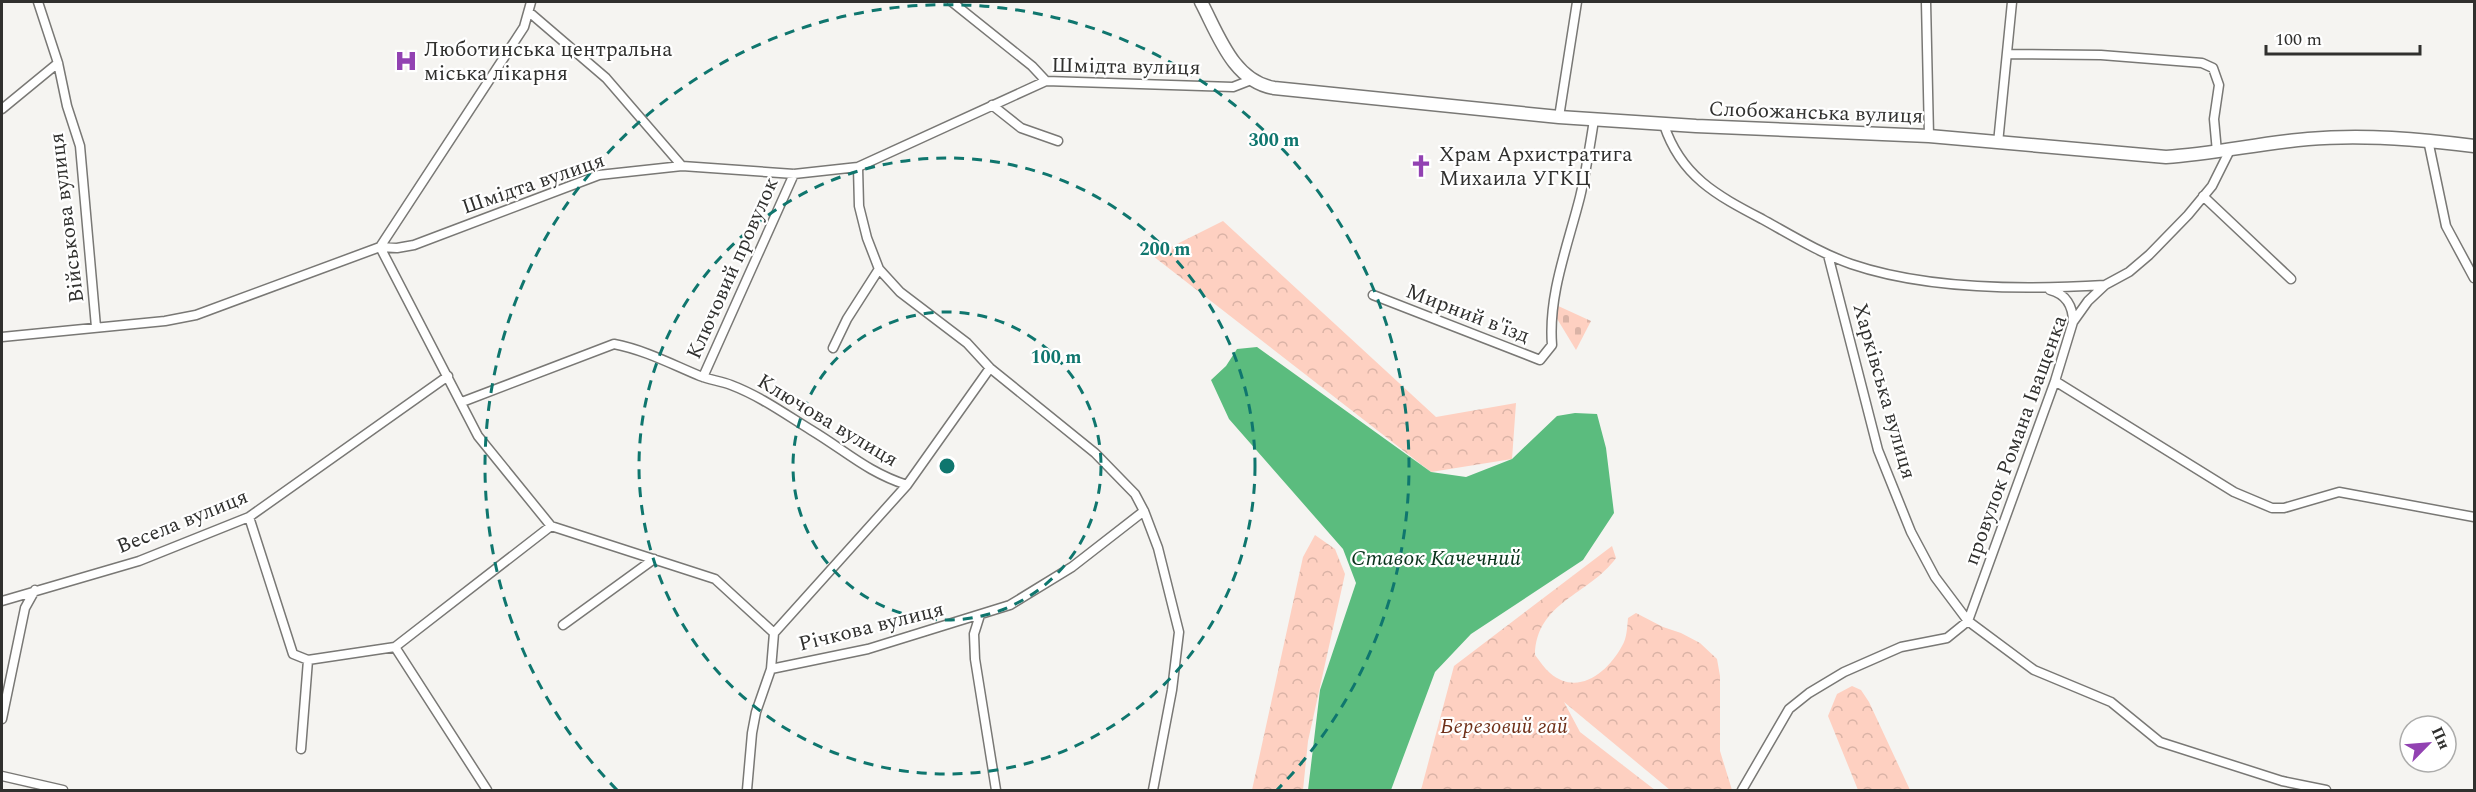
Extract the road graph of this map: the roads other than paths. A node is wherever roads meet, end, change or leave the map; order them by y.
1 (38, 2) edge
2 (531, 2) edge
3 (952, 2) edge
4 (1201, 2) edge
5 (1577, 2) edge
6 (1926, 2) edge
7 (2012, 2) edge
8 (529, 12) junction
9 (2007, 54) junction
10 (58, 63) junction
11 (1251, 80) junction
12 (1046, 81) junction
13 (992, 105) junction
14 (2, 109) edge
15 (1559, 117) junction
16 (1594, 120) junction
17 (1664, 124) junction
18 (1929, 136) junction
19 (2428, 140) junction
20 (1058, 141) dead end
21 (1998, 143) junction
22 (2475, 146) edge
23 (2230, 150) junction
24 (2217, 152) junction
25 (682, 166) junction
26 (858, 167) junction
27 (794, 174) junction
28 (2203, 196) junction
29 (380, 247) junction
30 (1828, 255) junction
31 (879, 269) junction
32 (2475, 278) edge
33 (2291, 279) dead end
34 (2104, 285) junction
35 (2046, 289) junction
36 (1373, 295) dead end
37 (2073, 322) junction
38 (96, 327) junction
39 (2, 337) edge
40 (833, 348) dead end
41 (990, 368) junction
42 (448, 376) junction
43 (703, 377) junction
44 (2055, 381) junction
45 (462, 402) junction
46 (907, 485) junction
47 (1144, 511) junction
48 (249, 517) junction
49 (2475, 517) edge
50 (551, 526) junction
51 (654, 559) junction
52 (36, 590) junction
53 (2, 601) edge
54 (980, 615) junction
55 (1968, 621) junction
56 (563, 625) dead end
57 (774, 633) junction
58 (395, 647) junction
59 (308, 660) junction
60 (771, 669) junction
61 (2, 719) edge
62 (301, 749) dead end
63 (2, 776) edge
64 (63, 790) edge
65 (487, 790) edge
66 (747, 790) edge
67 (996, 790) edge
68 (1153, 790) edge
69 (1742, 790) edge
70 (2326, 790) edge

1 - 10 street, Військова вулиця
2 - 8 street
3 - 12 street
4 - 11 street
5 - 15 street
6 - 18 street
7 - 9 street
8 - 25 street
8 - 29 street
9 - 21 street
9 - 24 street
10 - 14 street
10 - 38 street, Військова вулиця
11 - 12 street, Шмідта вулиця
11 - 15 street, Слобожанська вулиця
12 - 13 street, Шмідта вулиця
13 - 20 street
13 - 26 street, Шмідта вулиця
15 - 16 street, Слобожанська вулиця
16 - 17 street, Слобожанська вулиця
16 - 36 street, Мирний в'їзд
17 - 18 street, Слобожанська вулиця
17 - 30 street
18 - 21 street, Слобожанська вулиця
19 - 22 street, Слобожанська вулиця
19 - 23 street, Слобожанська вулиця
19 - 32 street
21 - 24 street, Слобожанська вулиця
23 - 24 street, Слобожанська вулиця
23 - 28 street, провулок Романа Іващенка
25 - 27 street, Шмідта вулиця
25 - 29 street, Шмідта вулиця
26 - 27 street, Шмідта вулиця
26 - 31 street
27 - 43 street, Ключовий провулок
28 - 33 street
28 - 34 street, провулок Романа Іващенка
29 - 38 street, Шмідта вулиця
29 - 42 street
30 - 35 street
30 - 55 street, Харківська вулиця
31 - 40 street
31 - 41 street
34 - 35 street
34 - 37 street, провулок Романа Іващенка
35 - 37 street
37 - 44 street, провулок Романа Іващенка
38 - 39 street, Шмідта вулиця
41 - 46 street
41 - 47 street
42 - 45 street
42 - 48 street, Весела вулиця
43 - 45 street, Ключова вулиця
43 - 46 street, Ключова вулиця
44 - 49 street
44 - 55 street, провулок Романа Іващенка
45 - 50 street
46 - 57 street
47 - 54 street, Річкова вулиця
47 - 68 street
48 - 52 street, Весела вулиця
48 - 59 street
50 - 51 street
50 - 58 street
51 - 56 street
51 - 57 street
52 - 53 street, Весела вулиця
52 - 61 street
54 - 60 street, Річкова вулиця
54 - 67 street, Річкова вулиця
55 - 69 street
55 - 70 street, Харківська вулиця
57 - 60 street
58 - 59 street
58 - 65 street
59 - 62 street
60 - 66 street
63 - 64 street

